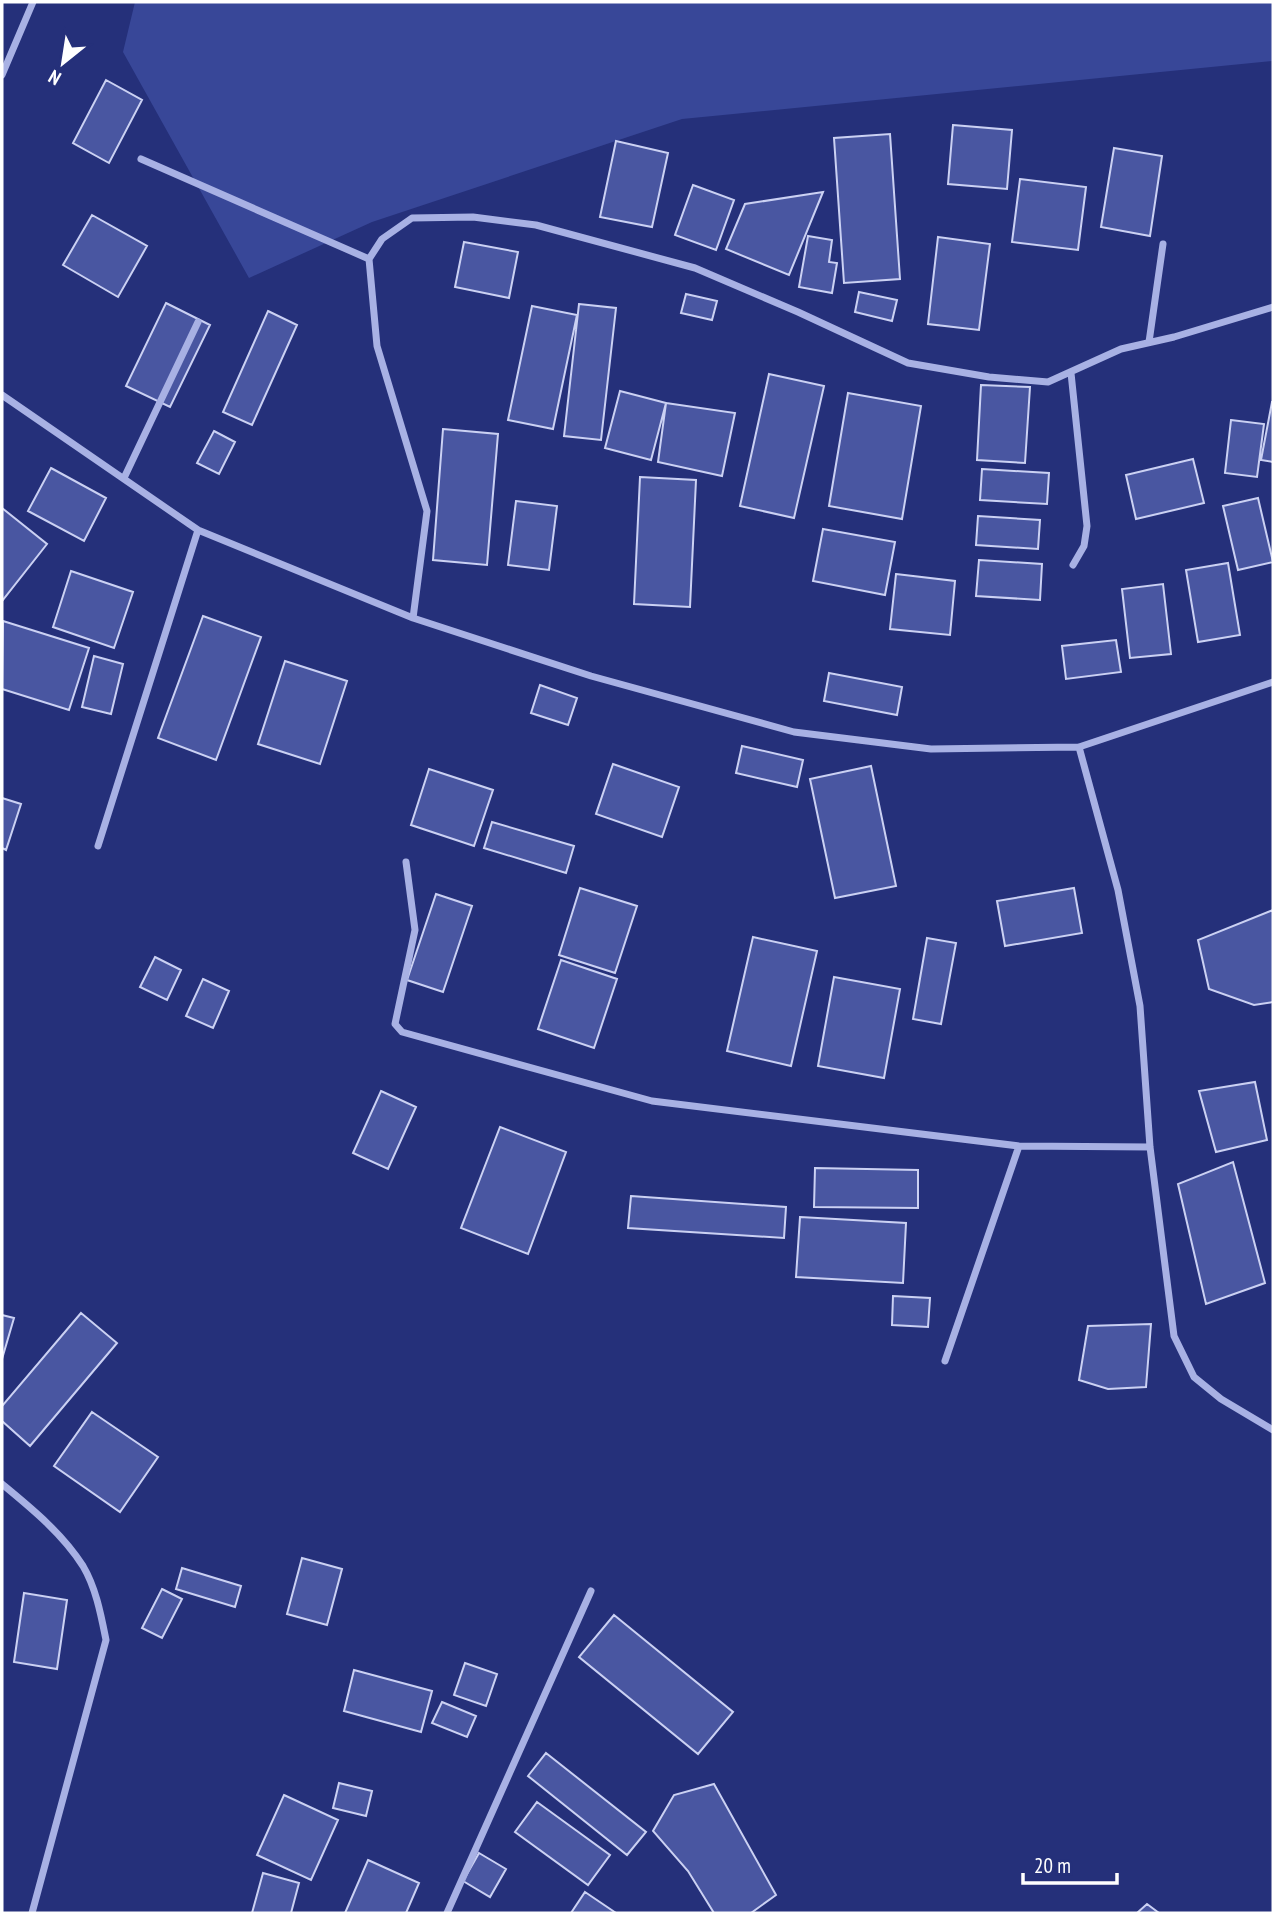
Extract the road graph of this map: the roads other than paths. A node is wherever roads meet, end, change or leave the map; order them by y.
1 (33, 2) edge
2 (2, 75) edge
3 (141, 159) dead end
4 (1163, 244) dead end
5 (369, 259) junction
6 (1273, 307) edge
7 (198, 322) dead end
8 (1149, 342) junction
9 (1072, 373) junction
10 (2, 395) edge
11 (124, 478) junction
12 (198, 530) junction
13 (1073, 565) dead end
14 (413, 618) junction
15 (1273, 682) edge
16 (1079, 747) junction
17 (98, 846) dead end
18 (406, 862) dead end
19 (1019, 1146) junction
20 (1150, 1147) junction
21 (945, 1360) dead end
22 (1273, 1430) edge
23 (2, 1484) edge
24 (591, 1591) dead end
25 (32, 1913) edge
26 (447, 1913) edge

1 - 2 street
3 - 5 street
4 - 8 street
5 - 9 street
5 - 14 street
6 - 8 street
7 - 11 street
8 - 9 street
9 - 13 street
10 - 11 street
11 - 12 street
12 - 14 street
12 - 17 street
14 - 16 street
15 - 16 street
16 - 20 street
18 - 19 street
19 - 20 street
19 - 21 street
20 - 22 street
23 - 25 street
24 - 26 street

